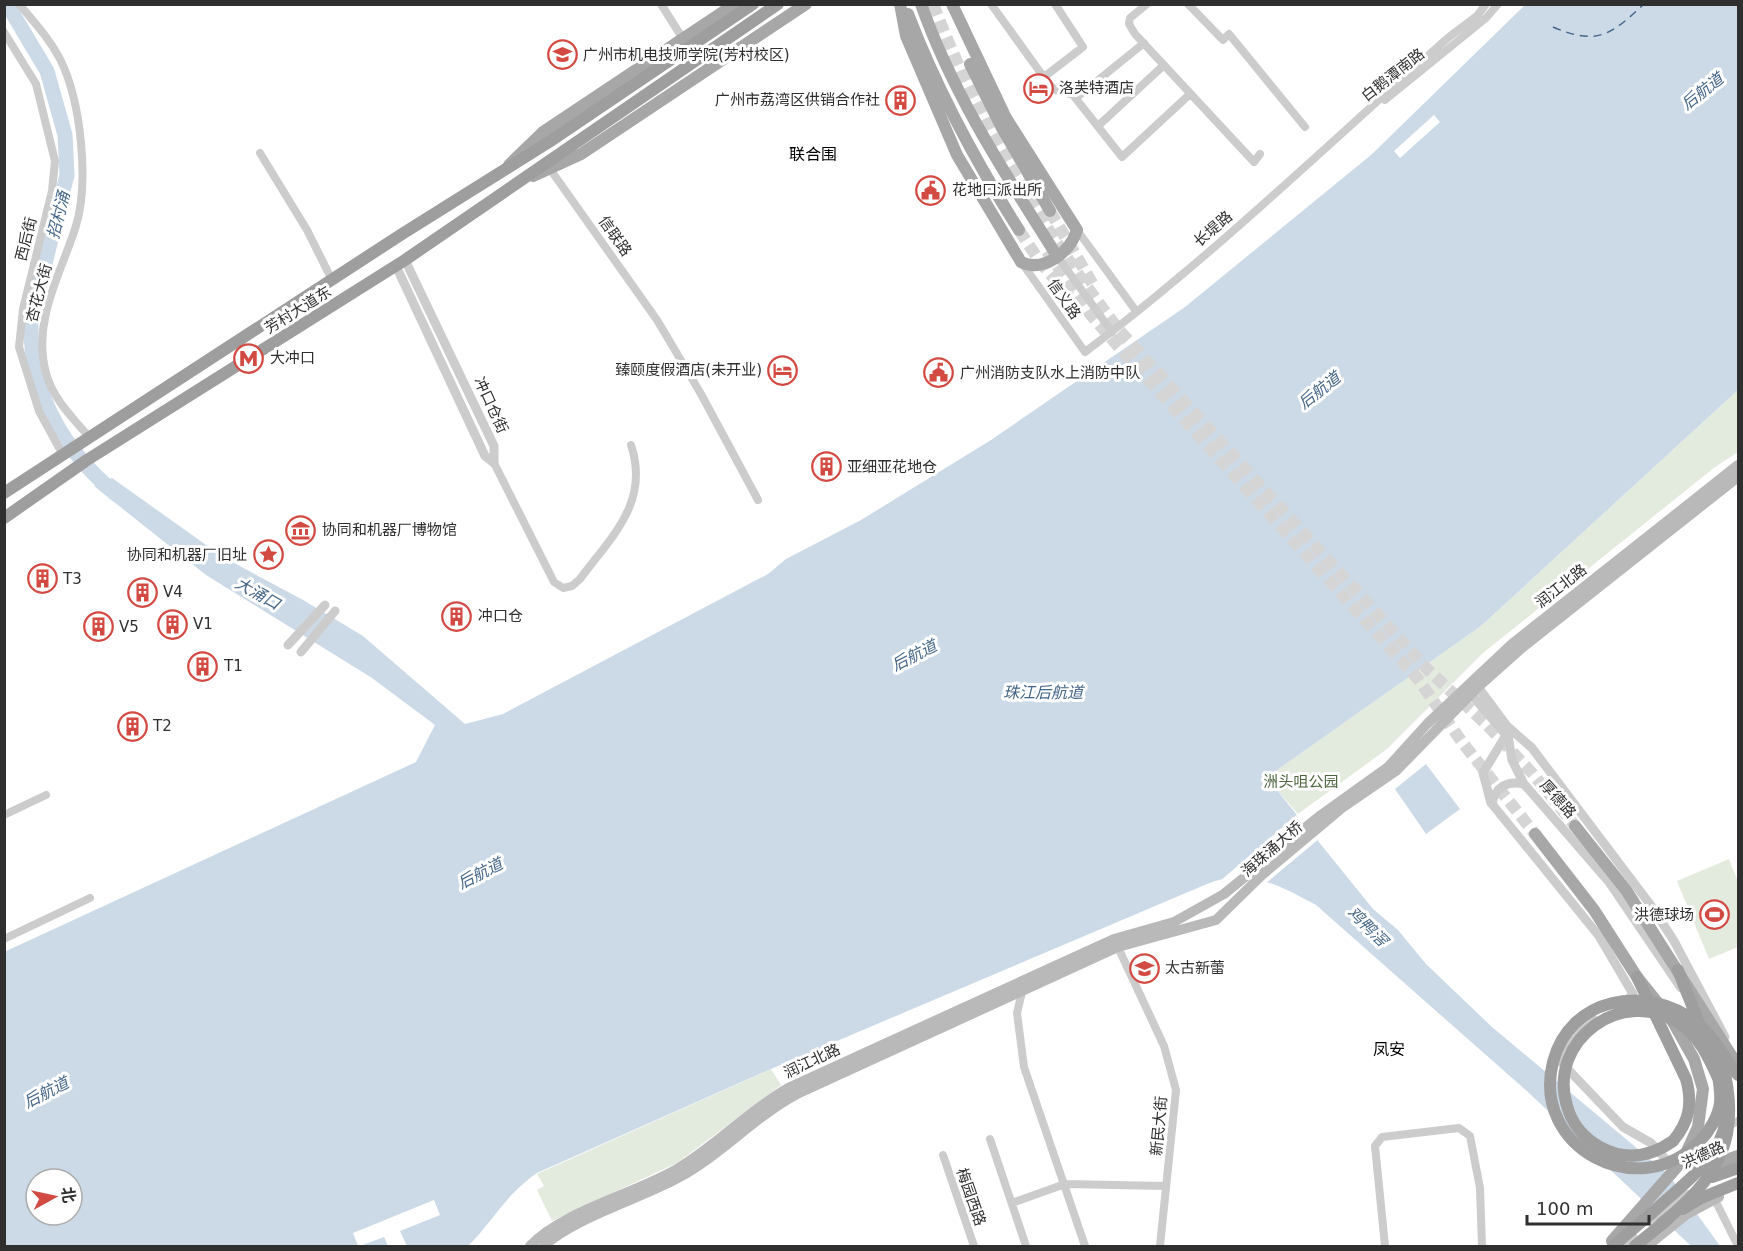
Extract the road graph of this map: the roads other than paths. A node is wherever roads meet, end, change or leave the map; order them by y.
1 (19, 4) edge
2 (661, 4) edge
3 (735, 4) edge
4 (753, 4) edge
5 (777, 4) edge
6 (806, 4) edge
7 (903, 4) edge
8 (921, 4) edge
9 (945, 4) edge
10 (952, 4) edge
11 (991, 4) edge
12 (1055, 4) edge
13 (1147, 4) edge
14 (1188, 4) edge
15 (1486, 4) edge
16 (1498, 4) edge
17 (4, 32) edge
18 (683, 39) junction
19 (1144, 43) junction
20 (1164, 66) junction
21 (1044, 76) junction
22 (1190, 94) junction
23 (1076, 98) junction
24 (1354, 121) junction
25 (1098, 126) junction
26 (1305, 127) dead end
27 (261, 153) dead end
28 (1260, 154) dead end
29 (505, 168) junction
30 (550, 169) junction
31 (515, 184) junction
32 (1050, 211) tunnel mouth
33 (1019, 230) tunnel mouth
34 (1077, 230) junction
35 (1057, 256) junction
36 (1022, 262) junction
37 (400, 263) junction
38 (332, 280) junction
39 (1136, 311) junction
40 (1112, 332) junction
41 (1085, 352) joint
42 (88, 437) junction
43 (631, 445) dead end
44 (69, 450) junction
45 (494, 463) joint
46 (1738, 465) edge
47 (1738, 477) edge
48 (4, 493) edge
49 (758, 500) dead end
50 (4, 518) edge
51 (325, 604) dead end
52 (335, 611) dead end
53 (288, 645) dead end
54 (300, 652) dead end
55 (1472, 689) junction
56 (1507, 726) junction
57 (1415, 745) junction
58 (1524, 784) junction
59 (46, 795) dead end
60 (1491, 804) junction
61 (4, 816) edge
62 (1575, 826) tunnel mouth
63 (1535, 834) tunnel mouth
64 (90, 898) dead end
65 (4, 939) edge
66 (1128, 939) junction
67 (1116, 943) junction
68 (1678, 970) junction
69 (1637, 977) junction
70 (1022, 992) junction
71 (1633, 994) junction
72 (1690, 1010) junction
73 (1670, 1049) junction
74 (1736, 1061) edge
75 (1738, 1075) edge
76 (1703, 1095) junction
77 (1738, 1121) edge
78 (990, 1139) dead end
79 (943, 1155) dead end
80 (1738, 1156) edge
81 (1738, 1167) edge
82 (1738, 1178) edge
83 (1676, 1180) junction
84 (1738, 1183) edge
85 (1065, 1184) junction
86 (1166, 1186) junction
87 (1738, 1189) edge
88 (1714, 1198) junction
89 (1693, 1200) junction
90 (1012, 1203) junction
91 (1655, 1217) junction
92 (1613, 1245) edge
93 (530, 1246) edge
94 (544, 1246) edge
95 (974, 1246) edge
96 (1026, 1246) edge
97 (1085, 1246) edge
98 (1160, 1246) edge
99 (1385, 1246) edge
100 (1482, 1246) edge
101 (1635, 1246) edge
102 (1647, 1246) edge
103 (1738, 1246) edge

1 - 42 street, 杏花大街
2 - 18 street
3 - 18 main road, 芳村大道东
4 - 29 highway, 芳村大道东
5 - 31 highway, 芳村大道东
6 - 30 main road, 芳村大道东
7 - 33 main road
7 - 36 main road
8 - 35 main road
9 - 32 main road
10 - 34 main road
11 - 21 street
12 - 21 street
13 - 19 street
14 - 26 street
15 - 24 street, 白鹅潭南路
16 - 24 street, 白鹅潭南路
17 - 44 street, 西后街
18 - 29 main road, 芳村大道东
19 - 20 street
19 - 23 street
20 - 22 street
20 - 25 street
21 - 23 street
22 - 25 street
22 - 28 street
23 - 25 street
24 - 39 street, 长堤路
27 - 38 street
29 - 38 highway, 芳村大道东
30 - 31 main road, 芳村大道东
30 - 49 street, 信联路
31 - 37 highway, 芳村大道东
34 - 35 main road
34 - 39 street
35 - 36 main road
35 - 40 street
36 - 41 street, 信义路
37 - 45 street, 冲口仓街
37 - 50 highway, 芳村大道东
38 - 42 highway, 芳村大道东
39 - 40 street, 长堤路
40 - 41 street, 长堤路
42 - 44 highway, 芳村大道东
43 - 45 street
44 - 48 highway, 芳村大道东
46 - 55 main road, 润江北路
47 - 55 main road, 润江北路
51 - 53 street
52 - 54 street
55 - 56 street, 厚德路
55 - 57 main road, 润江北路
55 - 60 street
56 - 58 street
56 - 74 street, 厚德路
57 - 66 main road, 海珠涌大桥
57 - 66 main road, 海珠涌大桥
58 - 60 street, 厚德路
58 - 72 street, 厚德路
59 - 61 street
60 - 71 street
62 - 68 main road
63 - 69 main road
64 - 65 street
66 - 67 main road, 润江北路
67 - 70 main road, 润江北路
67 - 86 street, 新民大街
67 - 93 main road, 润江北路
68 - 72 highway
68 - 74 main road
69 - 73 highway
69 - 76 main road
70 - 85 street
70 - 94 main road, 润江北路
71 - 73 highway
71 - 83 street
72 - 72 highway, bridge
72 - 75 highway, bridge
72 - 91 highway, bridge
73 - 91 highway, bridge
76 - 77 street
76 - 83 main road
78 - 90 street
79 - 95 street, 梅园西路
80 - 83 main road, 洪德路
81 - 89 street
81 - 91 highway, bridge
82 - 89 main road
83 - 91 main road
84 - 91 highway, bridge
85 - 86 street
85 - 90 street
85 - 97 street
86 - 98 street, 新民大街
87 - 88 main road
88 - 89 main road
88 - 103 street
89 - 91 main road, bridge
90 - 96 street
91 - 92 highway
91 - 101 highway
91 - 102 main road
99 - 100 street

